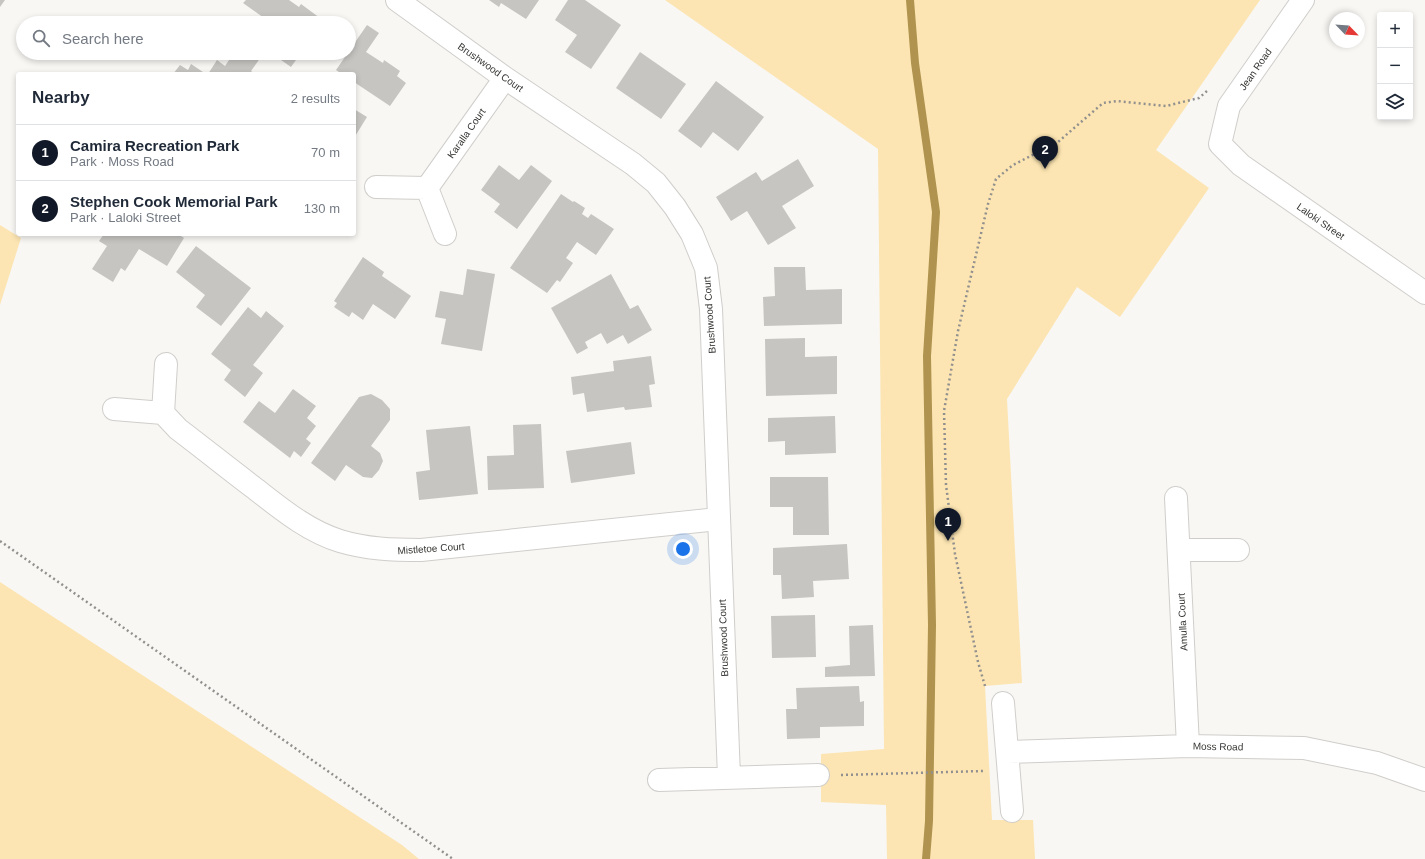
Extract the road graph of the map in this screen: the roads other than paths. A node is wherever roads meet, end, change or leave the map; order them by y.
1 (397, 0) edge
2 (1303, 0) edge
3 (505, 78) junction
4 (1220, 144) joint
5 (376, 187) dead end
6 (426, 188) junction
7 (445, 234) dead end
8 (1425, 293) edge
9 (166, 364) dead end
10 (114, 409) dead end
11 (163, 413) junction
12 (1176, 498) dead end
13 (718, 519) junction
14 (1179, 550) junction
15 (1238, 550) dead end
16 (1003, 703) dead end
17 (1188, 746) junction
18 (1007, 752) junction
19 (818, 775) road end
20 (729, 777) junction
21 (659, 780) dead end
22 (1425, 780) edge
23 (1012, 811) dead end

1 - 3 street, Brushwood Court
2 - 4 street, Jean Road
3 - 6 street, Karalla Court
3 - 13 street, Brushwood Court
4 - 8 street, Laloki Street
5 - 6 street
6 - 7 street
9 - 11 street
10 - 11 street
11 - 13 street, Mistletoe Court
12 - 14 street, Amulla Court
13 - 20 street, Brushwood Court
14 - 15 street
14 - 17 street, Amulla Court
16 - 18 street
17 - 18 street, Moss Road
17 - 22 street, Moss Road
18 - 23 street
19 - 20 street
20 - 21 street

